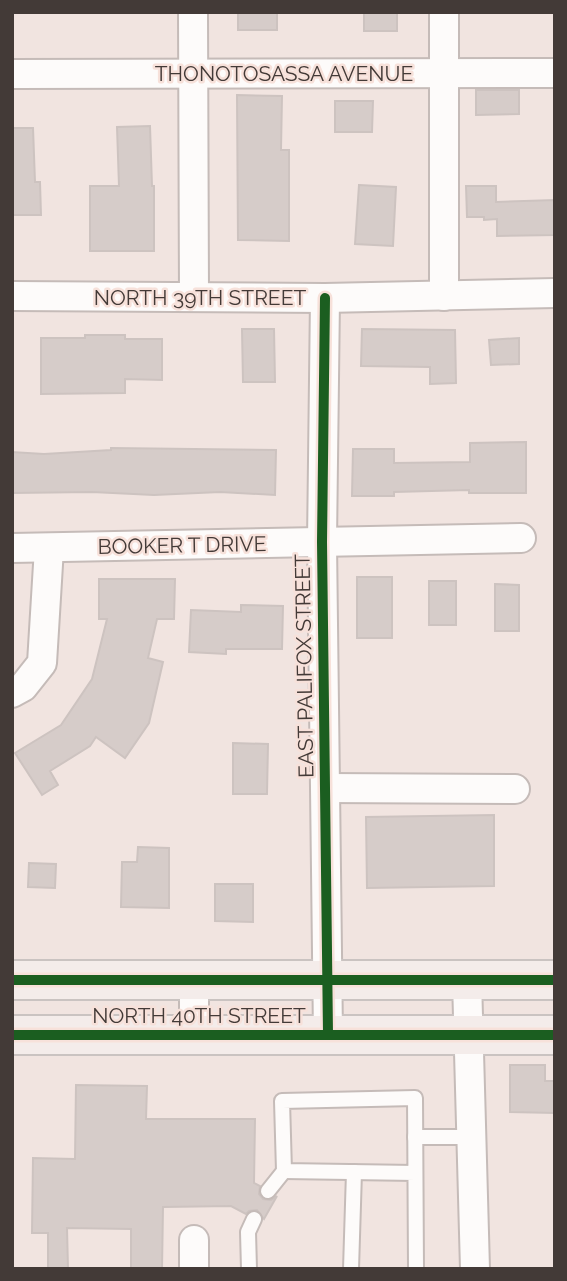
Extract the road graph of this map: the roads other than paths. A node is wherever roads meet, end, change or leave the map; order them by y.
1 (193, 12) edge
2 (444, 12) edge
3 (445, 72) junction
4 (12, 74) edge
5 (555, 74) edge
6 (194, 75) junction
7 (555, 293) edge
8 (12, 296) edge
9 (194, 296) junction
10 (444, 296) junction
11 (325, 298) junction
12 (521, 538) dead end
13 (322, 542) junction
14 (12, 548) edge
15 (48, 548) junction
16 (12, 693) edge
17 (326, 788) junction
18 (514, 789) dead end
19 (194, 980) junction
20 (328, 980) junction
21 (467, 980) junction
22 (555, 980) edge
23 (12, 981) edge
24 (194, 1034) junction
25 (328, 1034) junction
26 (467, 1034) junction
27 (12, 1035) edge
28 (555, 1035) edge
29 (415, 1137) junction
30 (470, 1137) junction
31 (284, 1171) junction
32 (354, 1172) junction
33 (415, 1173) junction
34 (268, 1191) dead end
35 (254, 1219) dead end
36 (194, 1240) dead end
37 (194, 1269) edge
38 (249, 1269) edge
39 (351, 1269) edge
40 (416, 1269) edge
41 (475, 1269) edge

1 - 6 street
2 - 3 street
3 - 5 street, THONOTOSASSA AVENUE
3 - 6 street, THONOTOSASSA AVENUE
3 - 10 street
4 - 6 street, THONOTOSASSA AVENUE
6 - 9 street
7 - 10 street, NORTH 39TH STREET
8 - 9 street, NORTH 39TH STREET
9 - 11 street, NORTH 39TH STREET
10 - 11 street, NORTH 39TH STREET
11 - 13 street, EAST PALIFOX STREET
12 - 13 street, BOOKER T DRIVE
13 - 15 street, BOOKER T DRIVE
13 - 17 street, EAST PALIFOX STREET
14 - 15 street, BOOKER T DRIVE
15 - 16 street
17 - 18 street
17 - 20 street, EAST PALIFOX STREET
19 - 20 main road, NORTH 40TH STREET
19 - 23 main road, NORTH 40TH STREET
19 - 24 street
20 - 21 main road, NORTH 40TH STREET
20 - 25 street, EAST PALIFOX STREET
21 - 22 main road, NORTH 40TH STREET
21 - 26 street
24 - 25 main road, NORTH 40TH STREET
24 - 27 main road, NORTH 40TH STREET
25 - 26 main road, NORTH 40TH STREET
26 - 28 main road, NORTH 40TH STREET
26 - 30 street
29 - 30 lane
29 - 31 lane
29 - 33 lane
30 - 41 street
31 - 32 lane
31 - 34 lane
32 - 33 lane
32 - 39 lane
33 - 40 lane
35 - 38 lane
36 - 37 street

